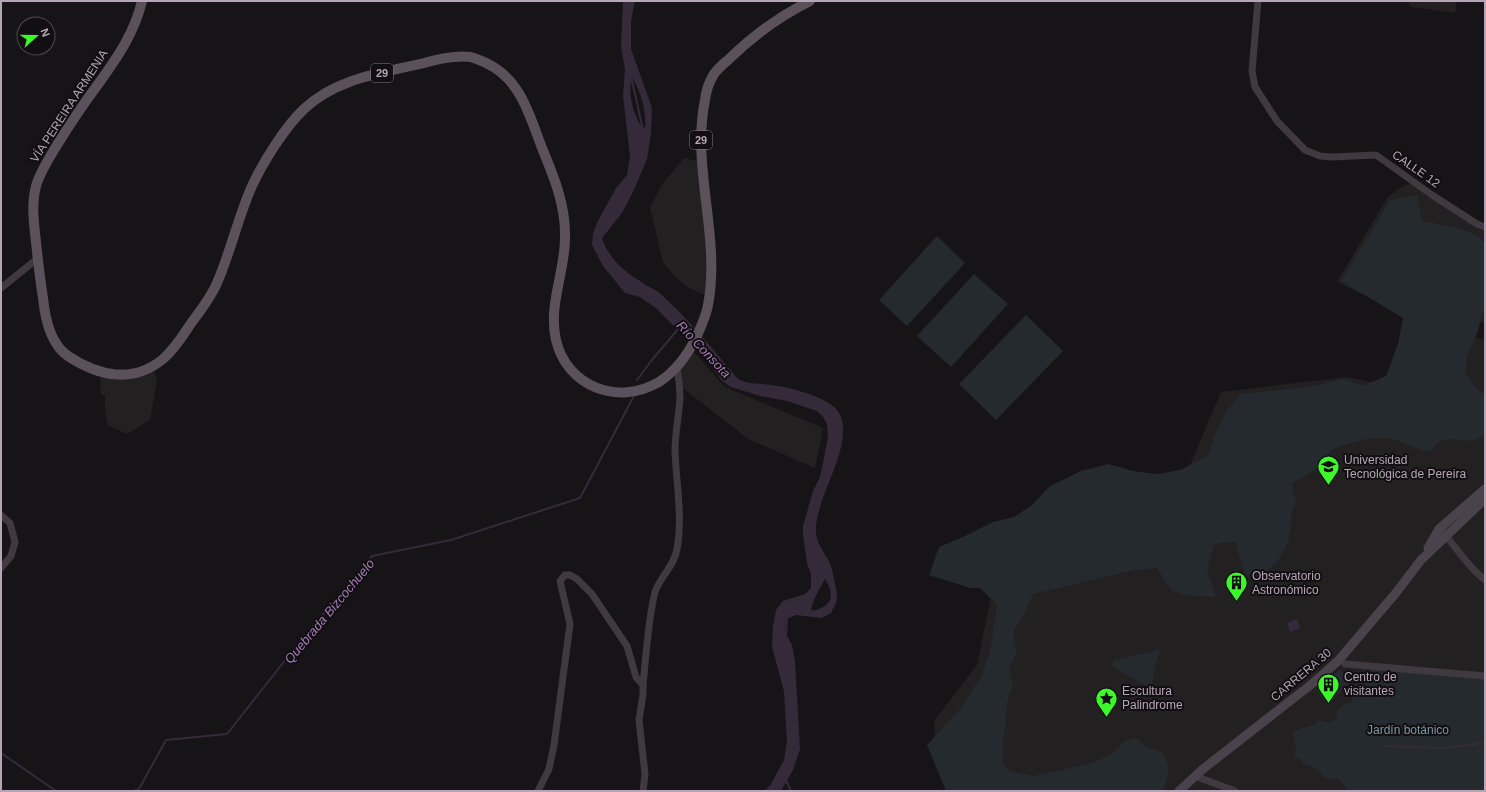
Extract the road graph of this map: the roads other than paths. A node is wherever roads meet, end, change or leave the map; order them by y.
1 (142, 1) edge
2 (810, 1) edge
3 (1258, 1) edge
4 (1485, 227) edge
5 (37, 260) junction
6 (1, 288) edge
7 (677, 368) junction
8 (1485, 489) edge
9 (1485, 499) edge
10 (1, 515) edge
11 (1442, 532) junction
12 (1, 568) edge
13 (1485, 580) edge
14 (1345, 664) dead end
15 (1485, 676) edge
16 (642, 685) junction
17 (1195, 776) junction
18 (538, 791) edge
19 (643, 791) edge
20 (1179, 791) edge
21 (1235, 791) edge

1 - 5 main road, VÍA PEREIRA ARMENIA / 29
2 - 7 main road, VÍA PEREIRA ARMENIA / 29
3 - 4 street, CALLE 12
5 - 6 street
5 - 7 main road, VÍA PEREIRA ARMENIA / 29
7 - 16 street
8 - 11 street, CARRERA 30
9 - 11 street, CARRERA 30
10 - 12 street
11 - 13 street
11 - 17 street, CARRERA 30
14 - 15 street
16 - 18 street
16 - 19 street
17 - 20 street, CARRERA 30
17 - 21 street

